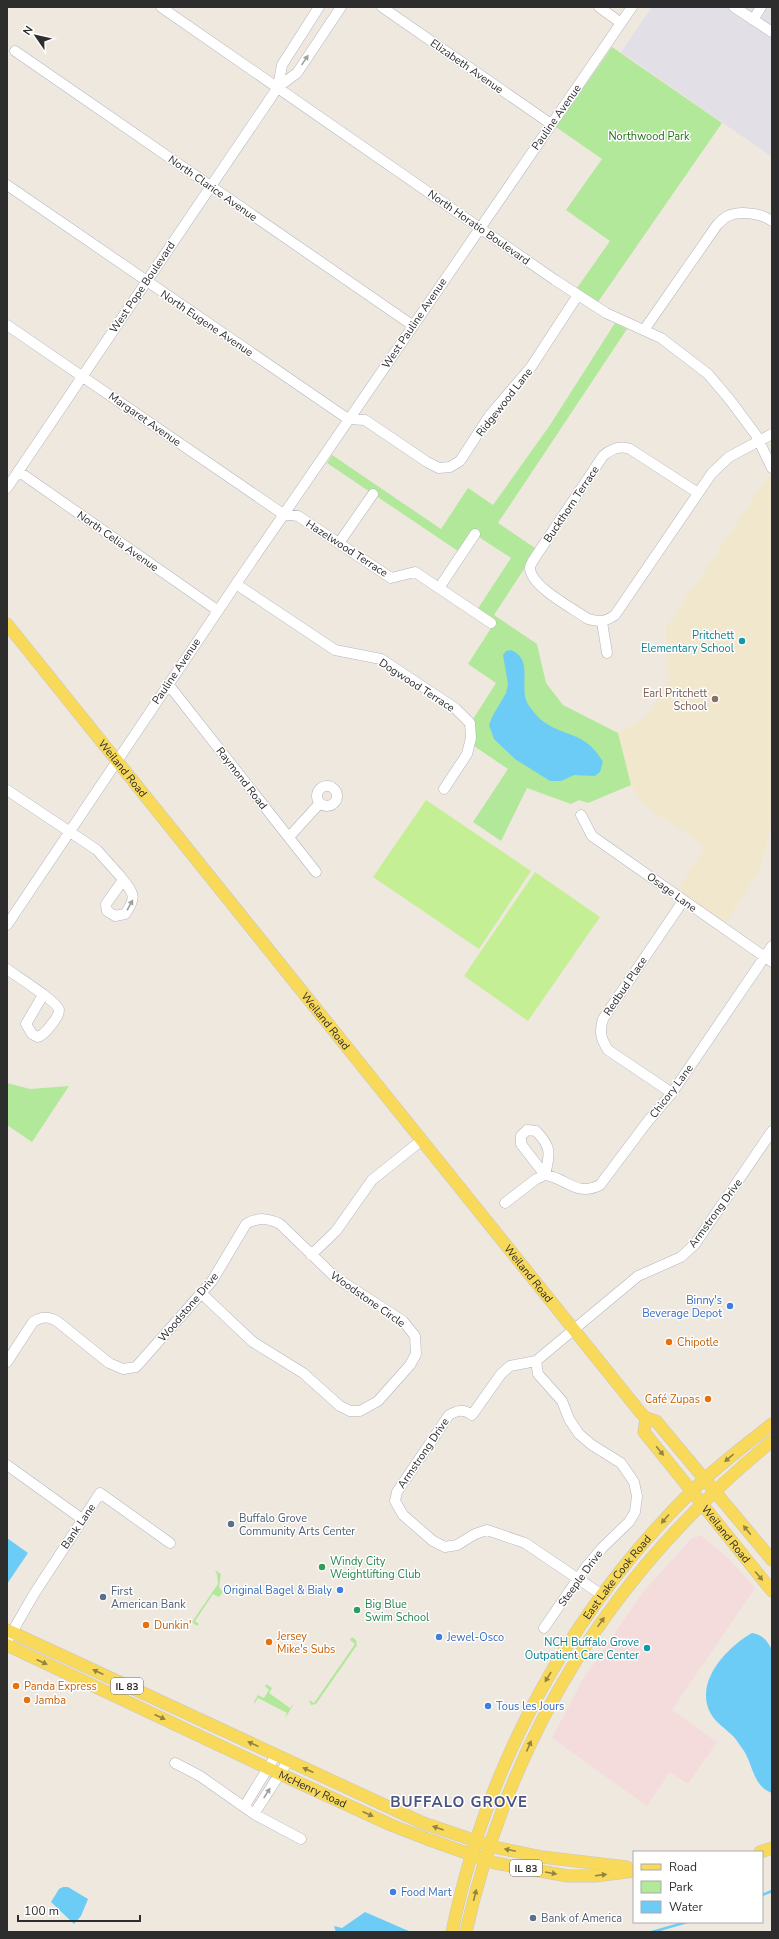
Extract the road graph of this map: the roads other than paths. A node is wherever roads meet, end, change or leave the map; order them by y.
1 (161, 7) edge
2 (319, 7) edge
3 (341, 7) edge
4 (382, 7) edge
5 (599, 7) edge
6 (632, 7) edge
7 (734, 7) edge
8 (761, 7) edge
9 (753, 20) junction
10 (621, 23) junction
11 (772, 32) edge
12 (15, 51) dead end
13 (278, 87) junction
14 (552, 124) junction
15 (7, 185) edge
16 (210, 187) junction
17 (772, 221) edge
18 (480, 227) junction
19 (146, 281) junction
20 (578, 295) junction
21 (7, 325) edge
22 (412, 325) junction
23 (644, 330) junction
24 (82, 375) junction
25 (348, 419) junction
26 (772, 434) edge
27 (759, 441) junction
28 (772, 468) edge
29 (18, 471) junction
30 (7, 488) edge
31 (698, 493) junction
32 (373, 494) dead end
33 (283, 514) junction
34 (475, 534) dead end
35 (339, 543) junction
36 (236, 584) junction
37 (439, 588) junction
38 (217, 610) junction
39 (602, 622) junction
40 (491, 623) dead end
41 (7, 624) edge
42 (608, 653) dead end
43 (168, 684) junction
44 (116, 761) junction
45 (444, 788) dead end
46 (7, 790) edge
47 (320, 803) dead end
48 (581, 815) dead end
49 (69, 832) junction
50 (289, 837) junction
51 (316, 872) dead end
52 (123, 880) dead end
53 (683, 901) junction
54 (7, 925) edge
55 (772, 946) edge
56 (768, 959) edge
57 (7, 969) edge
58 (43, 995) dead end
59 (672, 1093) junction
60 (772, 1131) edge
61 (422, 1140) junction
62 (505, 1203) dead end
63 (311, 1255) junction
64 (202, 1294) junction
65 (573, 1329) junction
66 (536, 1361) junction
67 (7, 1362) edge
68 (646, 1418) junction
69 (772, 1424) edge
70 (772, 1441) edge
71 (7, 1465) edge
72 (705, 1478) junction
73 (692, 1491) junction
74 (716, 1491) junction
75 (702, 1504) junction
76 (82, 1519) junction
77 (170, 1543) dead end
78 (772, 1560) edge
79 (579, 1578) junction
80 (772, 1591) edge
81 (602, 1595) junction
82 (544, 1628) dead end
83 (9, 1635) edge
84 (7, 1645) edge
85 (276, 1755) junction
86 (288, 1761) junction
87 (175, 1763) dead end
88 (268, 1767) junction
89 (280, 1774) junction
90 (244, 1807) junction
91 (254, 1814) junction
92 (300, 1839) dead end
93 (475, 1840) junction
94 (490, 1845) junction
95 (471, 1854) junction
96 (485, 1859) junction
97 (633, 1870) edge
98 (633, 1870) edge
99 (452, 1932) edge
100 (466, 1932) edge

1 - 13 street, North Horatio Boulevard
2 - 13 street, West Pope Boulevard
13 -> 3 street, West Pope Boulevard
4 - 14 street, Elizabeth Avenue
5 - 10 street
6 - 10 street, Pauline Avenue
7 - 9 street
8 - 9 street
9 - 11 street
10 - 14 street, Pauline Avenue
12 - 16 street, North Clarice Avenue
13 - 16 street, West Pope Boulevard
13 - 18 street, North Horatio Boulevard
14 - 18 street, Pauline Avenue
15 - 19 street, North Eugene Avenue
16 - 19 street, West Pope Boulevard
16 - 22 street, North Clarice Avenue
17 - 23 street
18 - 20 street, North Horatio Boulevard
18 - 22 street, West Pauline Avenue
19 - 24 street, West Pope Boulevard
19 - 25 street, North Eugene Avenue
20 - 23 street, North Horatio Boulevard
20 - 25 street, Ridgewood Lane
21 - 24 street, Margaret Avenue
22 - 25 street, West Pauline Avenue
23 - 27 street, North Horatio Boulevard
24 - 29 street, West Pope Boulevard
24 - 33 street, Margaret Avenue
25 - 33 street, Pauline Avenue
26 - 27 street
27 - 28 street, North Horatio Boulevard
27 - 31 street
29 - 30 street, West Pope Boulevard
29 - 38 street, North Celia Avenue
31 - 39 street
31 - 39 street, Buckthorn Terrace
32 - 35 street
33 - 35 street, Hazelwood Terrace
33 - 36 street, Pauline Avenue
34 - 37 street
35 - 37 street, Hazelwood Terrace
36 - 38 street, Pauline Avenue
36 - 45 street, Dogwood Terrace
37 - 40 street, Hazelwood Terrace
38 - 43 street, Pauline Avenue
39 - 42 street
41 - 44 main road, Weiland Road
43 - 44 street, Pauline Avenue
43 - 50 street, Raymond Road
44 - 49 street, Pauline Avenue
44 - 61 main road, Weiland Road
46 - 49 street
47 - 50 street
48 - 53 street, Osage Lane
49 - 52 street
49 - 54 street, Pauline Avenue
50 - 51 street, Raymond Road
53 - 56 street, Osage Lane
53 - 59 street, Redbud Place
55 - 56 street, Chicory Lane
56 - 59 street, Chicory Lane
57 - 58 street
59 - 62 street, Chicory Lane
60 - 65 street, Armstrong Drive
61 - 63 street
61 - 65 main road, Weiland Road
63 - 64 street, Woodstone Drive
63 - 64 street, Woodstone Circle
64 - 67 street, Woodstone Drive
65 - 66 street, Armstrong Drive
65 - 68 main road, Weiland Road
66 - 79 street, Steeple Drive
66 - 79 street, Armstrong Drive
68 - 72 main road, Weiland Road
68 -> 73 main road, Weiland Road
69 -> 72 main road, East Lake Cook Road
70 - 74 main road, East Lake Cook Road
71 - 76 street
72 - 73 main road, East Lake Cook Road
72 - 74 main road, Weiland Road
73 - 75 main road, Weiland Road
73 -> 81 main road, East Lake Cook Road
74 - 75 main road, East Lake Cook Road
78 -> 74 main road, Weiland Road
75 -> 80 main road, Weiland Road
94 -> 75 main road, East Lake Cook Road
76 - 77 street, Bank Lane
76 - 83 street, Bank Lane
79 - 81 street, Armstrong Drive
79 - 82 street, Steeple Drive
81 -> 93 main road, East Lake Cook Road
85 -> 83 main road, McHenry Road / IL 83
84 -> 88 main road, McHenry Road / IL 83
85 - 86 main road, McHenry Road / IL 83
85 - 88 street
86 - 89 street
93 -> 86 main road, McHenry Road / IL 83
87 - 90 street
88 - 89 main road, McHenry Road / IL 83
88 - 90 street
91 -> 89 street
89 -> 95 main road, McHenry Road / IL 83
90 - 91 street
91 - 92 street
93 - 94 main road, McHenry Road / IL 83
93 - 95 main road, East Lake Cook Road
94 - 96 main road, East Lake Cook Road
97 -> 94 main road, McHenry Road / IL 83
95 - 96 main road, McHenry Road / IL 83
95 - 99 main road, East Lake Cook Road
96 -> 98 main road, McHenry Road / IL 83
100 -> 96 main road, East Lake Cook Road

